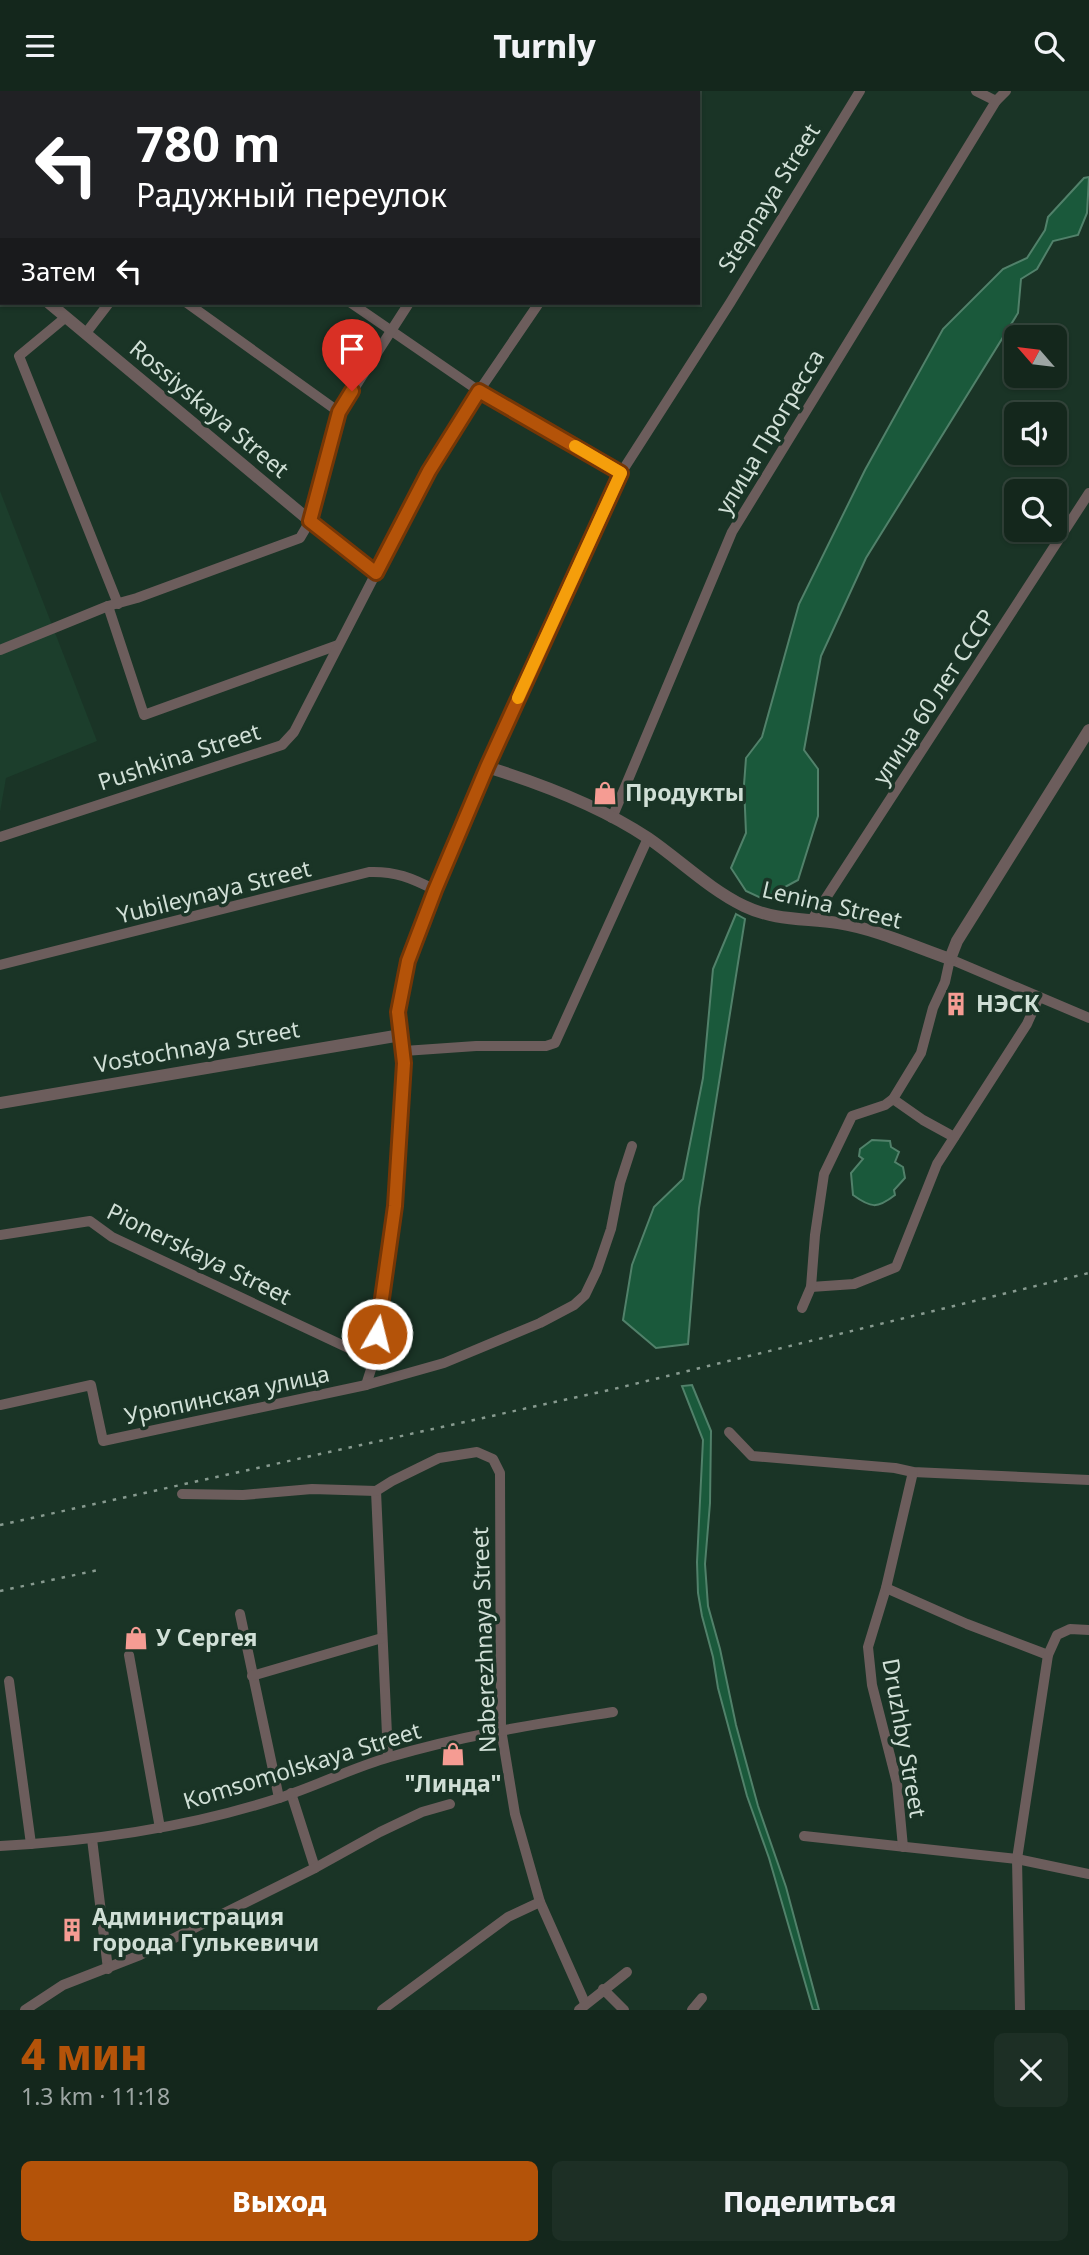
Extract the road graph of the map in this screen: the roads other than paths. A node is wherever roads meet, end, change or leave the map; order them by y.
1 (860, 91) edge
2 (976, 91) edge
3 (1006, 91) edge
4 (996, 101) junction
5 (51, 305) edge
6 (107, 305) edge
7 (190, 305) edge
8 (354, 305) edge
9 (408, 305) edge
10 (538, 305) edge
11 (66, 317) junction
12 (390, 330) junction
13 (86, 333) junction
14 (479, 391) junction
15 (339, 412) junction
16 (621, 473) junction
17 (1089, 493) edge
18 (310, 521) junction
19 (376, 573) junction
20 (113, 605) junction
21 (338, 645) junction
22 (0, 650) edge
23 (1089, 730) edge
24 (487, 767) junction
25 (612, 818) junction
26 (0, 837) edge
27 (648, 838) junction
28 (435, 890) junction
29 (811, 921) junction
30 (950, 959) junction
31 (0, 965) edge
32 (1039, 997) junction
33 (1089, 1018) edge
34 (401, 1035) junction
35 (404, 1051) junction
36 (893, 1099) junction
37 (0, 1103) edge
38 (954, 1137) junction
39 (632, 1146) dead end
40 (0, 1235) edge
41 (811, 1287) junction
42 (802, 1308) dead end
43 (374, 1360) junction
44 (366, 1385) junction
45 (0, 1405) edge
46 (729, 1432) dead end
47 (913, 1472) junction
48 (1089, 1480) edge
49 (376, 1491) junction
50 (182, 1494) dead end
51 (886, 1588) junction
52 (240, 1614) dead end
53 (1089, 1630) edge
54 (382, 1638) junction
55 (129, 1655) dead end
56 (1048, 1655) junction
57 (252, 1676) junction
58 (9, 1681) dead end
59 (613, 1712) dead end
60 (501, 1730) junction
61 (388, 1757) junction
62 (291, 1793) junction
63 (279, 1798) junction
64 (450, 1804) dead end
65 (160, 1828) junction
66 (804, 1836) dead end
67 (92, 1839) junction
68 (31, 1845) junction
69 (0, 1846) edge
70 (903, 1847) junction
71 (1017, 1859) junction
72 (315, 1868) junction
73 (1089, 1874) edge
74 (540, 1902) junction
75 (108, 1969) junction
76 (627, 1972) dead end
77 (603, 1989) junction
78 (702, 1998) dead end
79 (582, 2006) edge
80 (25, 2010) edge
81 (382, 2010) edge
82 (624, 2010) edge
83 (692, 2010) edge
84 (1020, 2010) edge

1 - 16 street, Stepnaya Street
2 - 4 street
3 - 4 street, улица Прогресса
4 - 25 street, улица Прогресса
5 - 11 street, Rossiyskaya Street
6 - 13 street
7 - 15 street
8 - 12 street
9 - 12 street
10 - 14 street, Pushkina Street
11 - 13 street, Rossiyskaya Street
11 - 20 street
12 - 14 street
12 - 15 street
13 - 18 street, Rossiyskaya Street
14 - 16 street
14 - 19 street, Pushkina Street
15 - 18 street
16 - 24 street, Stepnaya Street
17 - 29 street, улица 60 лет СССР
18 - 19 street, Rossiyskaya Street
18 - 20 street
19 - 21 street, Pushkina Street
20 - 21 street
20 - 22 street
21 - 26 street, Pushkina Street
23 - 30 street
24 - 25 street, Lenina Street
24 - 28 street, Stepnaya Street
25 - 27 street, Lenina Street
27 - 29 street, Lenina Street
27 - 35 street
28 - 31 street, Yubileynaya Street
28 - 34 street, Stepnaya Street
29 - 30 street, Lenina Street
30 - 32 street, Lenina Street
30 - 36 street
32 - 33 street, Lenina Street
32 - 38 street
34 - 35 street, Stepnaya Street
34 - 37 street, Vostochnaya Street
35 - 43 street, Stepnaya Street
36 - 38 street
36 - 41 street
38 - 41 street
39 - 44 street, Урюпинская улица
40 - 43 street, Pionerskaya Street
41 - 42 street
43 - 44 street, Stepnaya Street
44 - 45 street, Урюпинская улица
46 - 47 street
47 - 48 street
47 - 51 street, Druzhby Street
49 - 50 street
49 - 54 street
49 - 60 street, Naberezhnaya Street
51 - 56 street
51 - 70 street, Druzhby Street
52 - 57 street
53 - 56 street
54 - 57 street
54 - 61 street
55 - 65 street
56 - 71 street
57 - 63 street
58 - 68 street
59 - 60 street, Komsomolskaya Street
60 - 61 street, Komsomolskaya Street
60 - 74 street, Naberezhnaya Street
61 - 62 street, Komsomolskaya Street
62 - 63 street, Komsomolskaya Street
62 - 72 street
63 - 65 street, Komsomolskaya Street
64 - 72 street
65 - 67 street, Komsomolskaya Street
66 - 70 street
67 - 68 street, Komsomolskaya Street
67 - 75 street
68 - 69 street, Komsomolskaya Street
70 - 71 street
71 - 73 street
71 - 84 street
72 - 75 street
74 - 79 street, Naberezhnaya Street
74 - 81 street
75 - 80 street
76 - 77 street
77 - 79 street
77 - 82 street
78 - 83 street

